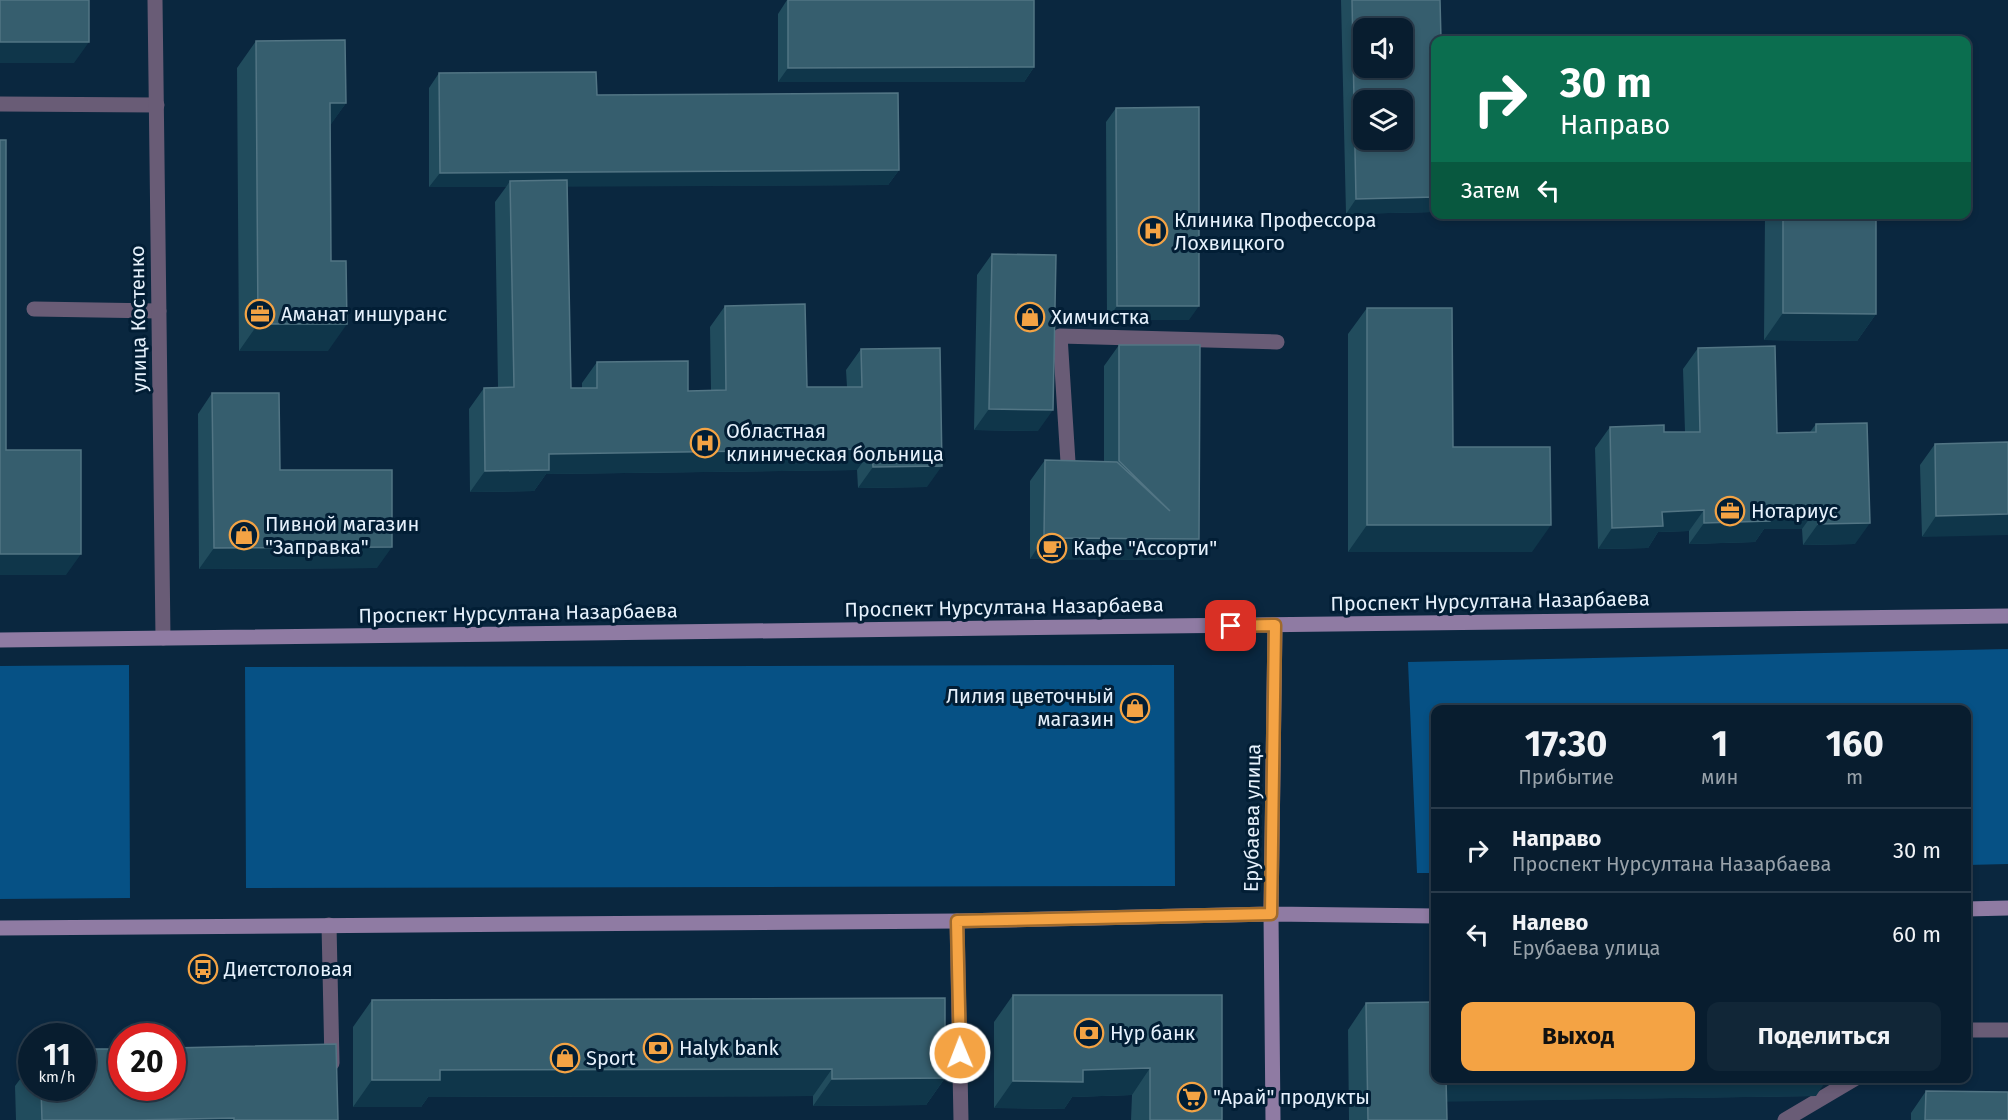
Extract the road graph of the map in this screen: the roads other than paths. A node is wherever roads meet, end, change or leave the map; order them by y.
1 (155, 0) edge
2 (0, 104) edge
3 (157, 105) junction
4 (34, 309) dead end
5 (159, 311) junction
6 (1277, 342) dead end
7 (1068, 462) edge
8 (2008, 616) edge
9 (1275, 625) junction
10 (163, 638) junction
11 (0, 640) edge
12 (2008, 908) edge
13 (1971, 909) edge
14 (1271, 914) junction
15 (1431, 916) edge
16 (957, 921) junction
17 (329, 925) junction
18 (0, 928) edge
19 (1971, 1030) edge
20 (2008, 1030) edge
21 (332, 1074) edge
22 (1848, 1083) edge
23 (962, 1120) edge
24 (1273, 1120) edge
25 (1785, 1120) edge

1 - 3 street, улица Костенко
2 - 3 street
3 - 5 street, улица Костенко
4 - 5 street
5 - 10 street, улица Костенко
6 - 7 street
8 - 9 main road, Проспект Нурсултана Назарбаева
9 - 10 main road, Проспект Нурсултана Назарбаева
9 - 14 main road, Ерубаева улица
10 - 11 main road, Проспект Нурсултана Назарбаева
12 - 13 main road
14 - 15 main road
14 - 16 main road
14 - 24 main road, Ерубаева улица
16 - 17 main road
16 - 23 street
17 - 18 main road
17 - 21 street
19 - 20 street
22 - 25 street

